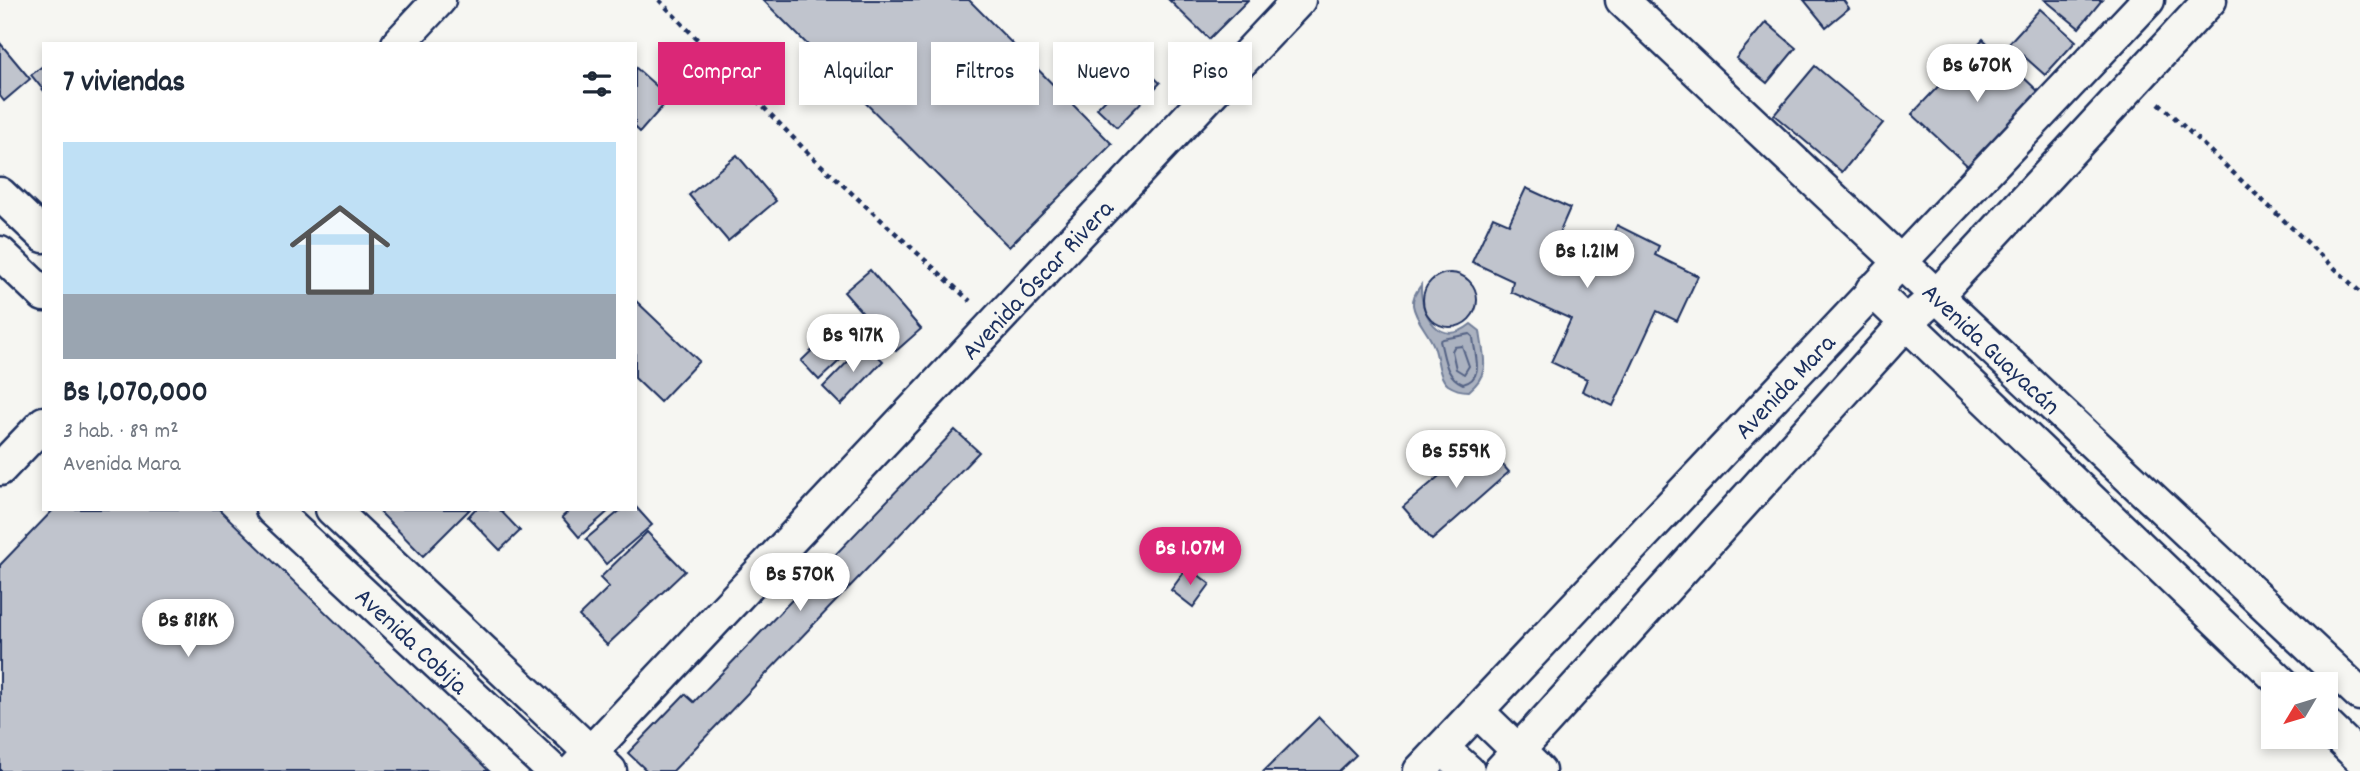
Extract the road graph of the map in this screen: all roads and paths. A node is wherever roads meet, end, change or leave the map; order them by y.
1 (439, 0) edge
2 (659, 0) edge
3 (1299, 0) edge
4 (1622, 0) edge
5 (2148, 0) edge
6 (2210, 0) edge
7 (400, 42) edge
8 (2136, 80) junction
9 (0, 194) edge
10 (42, 234) edge
11 (0, 253) edge
12 (1901, 261) junction
13 (1872, 290) junction
14 (2360, 292) edge
15 (42, 293) edge
16 (1937, 295) junction
17 (994, 323) junction
18 (1906, 323) junction
19 (42, 425) edge
20 (0, 469) edge
21 (274, 511) edge
22 (334, 511) edge
23 (2270, 672) edge
24 (2360, 694) edge
25 (1477, 711) junction
26 (2338, 737) edge
27 (1442, 748) junction
28 (2360, 758) edge
29 (591, 764) edge
30 (1519, 764) edge
31 (553, 771) edge
32 (1420, 771) edge
33 (1468, 771) edge

1 - 7 street
2 - 17 path
3 - 17 street, Avenida Óscar Rivera
4 - 12 street, Avenida Guayacán
5 - 12 street, Avenida Mara
6 - 8 street, Avenida Mara
8 - 14 path
8 - 16 street, Avenida Mara
9 - 10 street
11 - 15 street
12 - 13 street, Avenida Mara
12 - 16 street, Avenida Guayacán
13 - 18 street, Avenida Guayacán
13 - 25 street, Avenida Mara
16 - 18 street, Avenida Mara
16 - 24 street, Avenida Guayacán
17 - 29 street, Avenida Óscar Rivera
18 - 23 street, Avenida Guayacán
18 - 30 street, Avenida Mara
19 - 20 street
21 - 31 street, Avenida Cobija
22 - 29 street, Avenida Cobija
25 - 27 street, Avenida Mara
25 - 30 street
26 - 28 street
27 - 32 street, Avenida Mara
27 - 33 street

